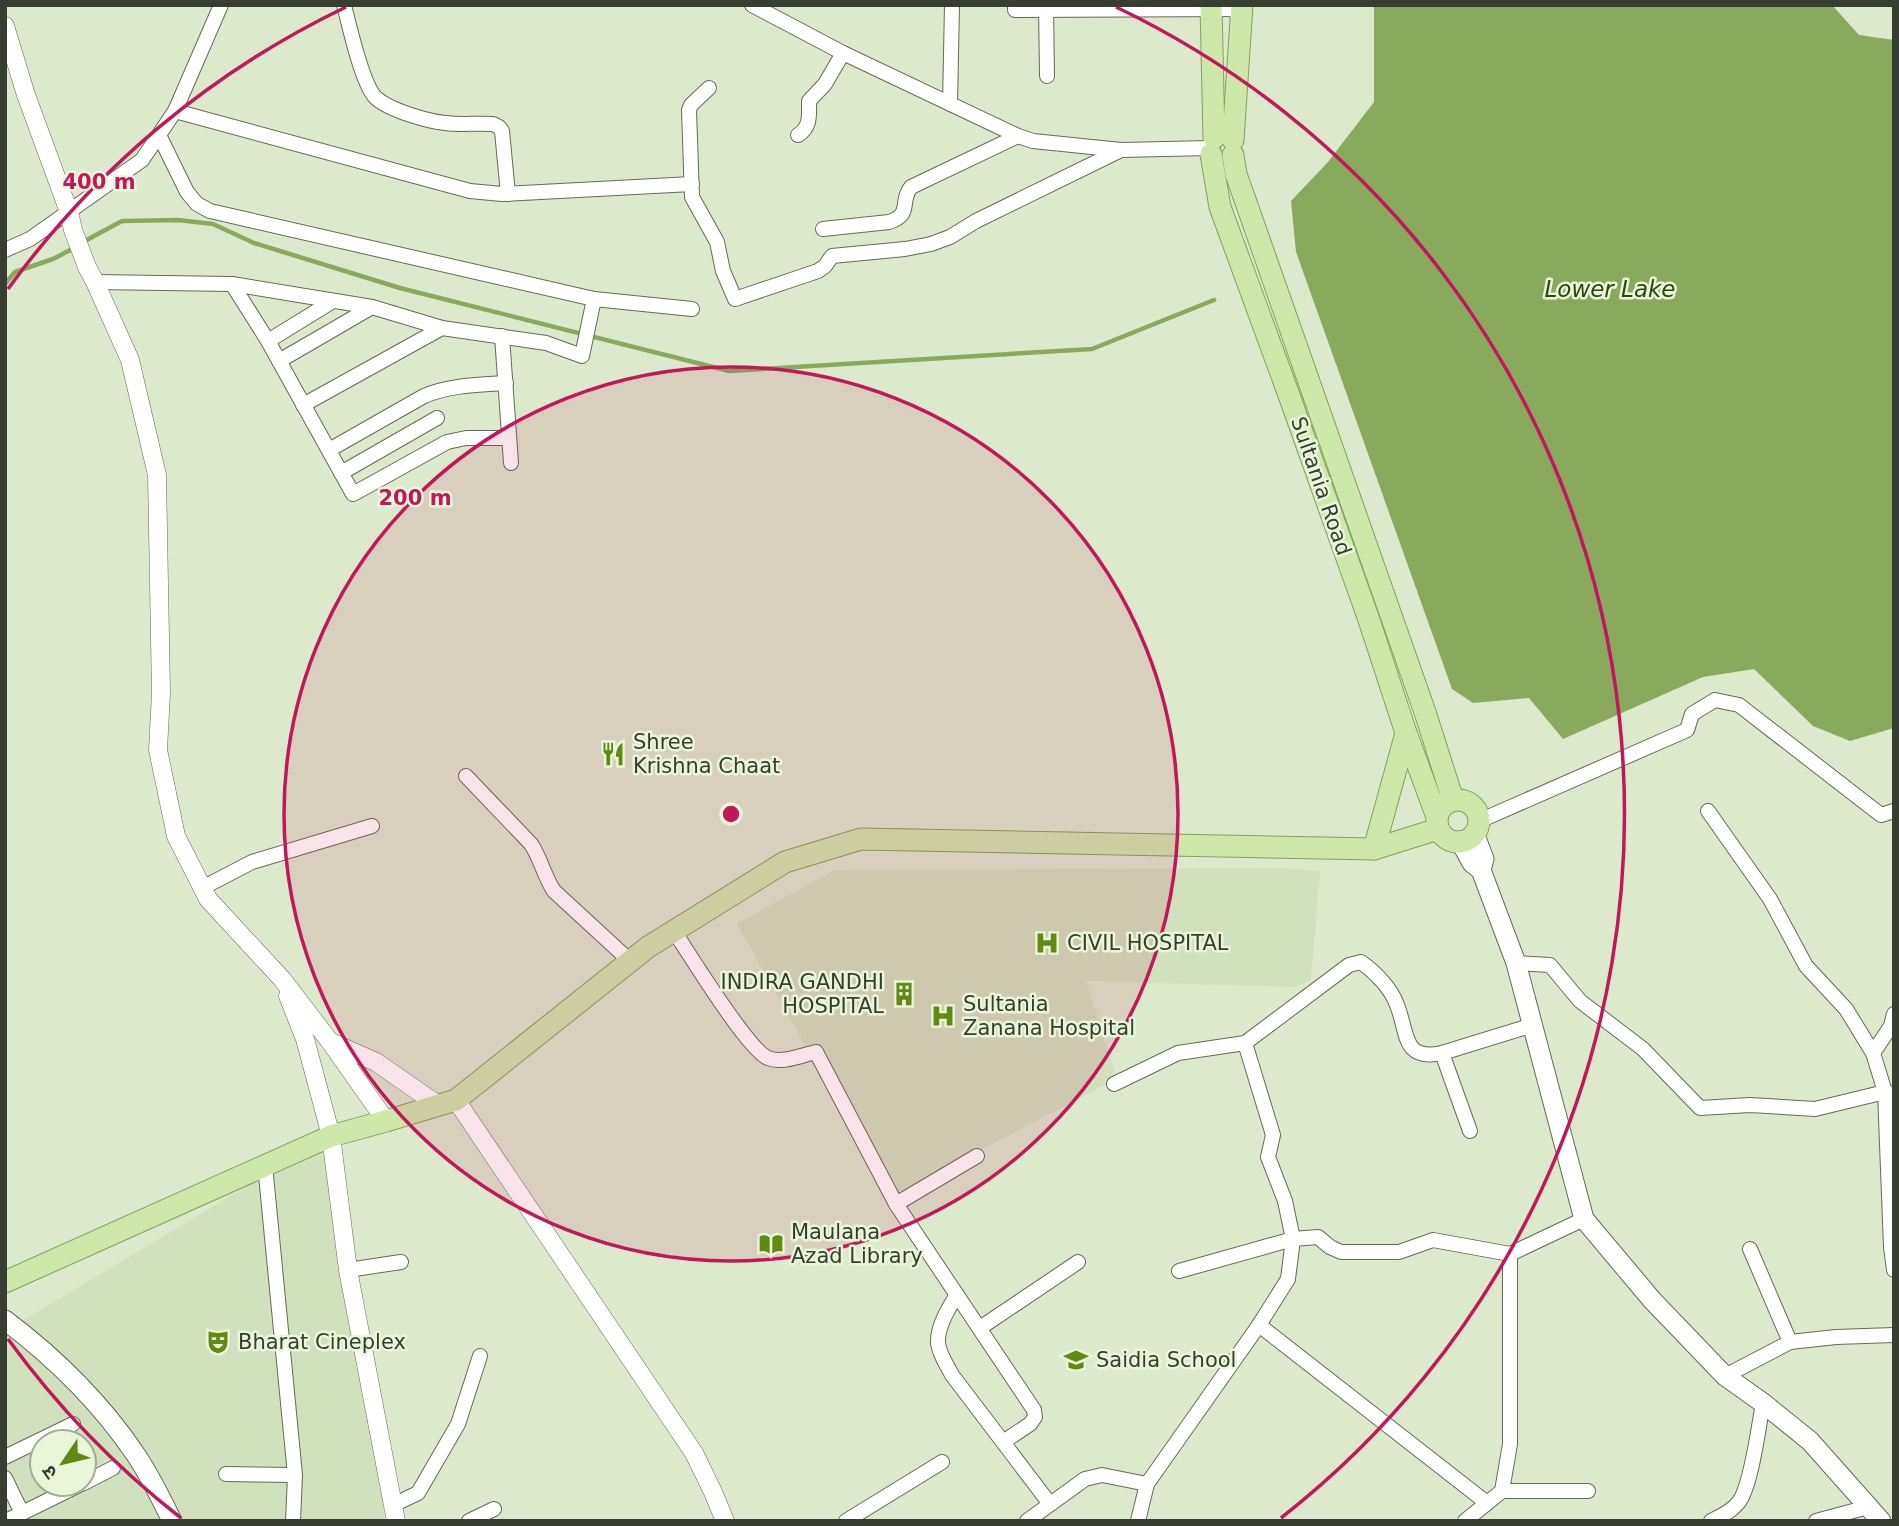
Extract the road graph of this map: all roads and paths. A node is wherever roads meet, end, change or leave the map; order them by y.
1 (221, 5) edge
2 (344, 5) edge
3 (752, 5) edge
4 (952, 5) edge
5 (1016, 5) edge
6 (1046, 7) edge
7 (1187, 7) edge
8 (1211, 7) edge
9 (1242, 7) edge
10 (5, 26) edge
11 (843, 53) junction
12 (1047, 76) dead end
13 (709, 88) dead end
14 (950, 104) junction
15 (175, 111) junction
16 (159, 135) junction
17 (799, 135) dead end
18 (1018, 136) junction
19 (1220, 147) junction
20 (1121, 150) junction
21 (692, 184) junction
22 (508, 194) junction
23 (69, 212) junction
24 (823, 229) dead end
25 (5, 250) edge
26 (91, 274) junction
27 (232, 284) junction
28 (332, 301) junction
29 (594, 303) junction
30 (372, 307) junction
31 (692, 309) dead end
32 (442, 328) junction
33 (502, 336) junction
34 (268, 341) junction
35 (279, 361) junction
36 (506, 383) junction
37 (303, 405) junction
38 (437, 418) dead end
39 (509, 438) junction
40 (329, 450) junction
41 (511, 463) dead end
42 (341, 473) junction
43 (1406, 733) junction
44 (466, 776) dead end
45 (1453, 800) junction
46 (1708, 811) dead end
47 (1894, 811) edge
48 (1438, 823) junction
49 (372, 825) dead end
50 (1471, 832) junction
51 (1374, 849) junction
52 (202, 888) junction
53 (674, 931) junction
54 (631, 961) junction
55 (1516, 963) junction
56 (282, 979) junction
57 (1894, 1014) edge
58 (1533, 1025) junction
59 (331, 1043) junction
60 (1245, 1043) junction
61 (1883, 1044) edge
62 (307, 1048) junction
63 (1442, 1053) junction
64 (1114, 1084) dead end
65 (1890, 1094) edge
66 (447, 1102) junction
67 (386, 1121) junction
68 (1470, 1131) dead end
69 (331, 1136) junction
70 (977, 1156) dead end
71 (265, 1165) junction
72 (896, 1204) junction
73 (1584, 1219) junction
74 (1293, 1239) junction
75 (1750, 1250) dead end
76 (1510, 1254) junction
77 (401, 1262) dead end
78 (1078, 1262) dead end
79 (348, 1270) junction
80 (1894, 1270) edge
81 (1179, 1271) dead end
82 (5, 1282) edge
83 (957, 1295) junction
84 (5, 1320) edge
85 (1259, 1325) junction
86 (980, 1328) junction
87 (1894, 1335) edge
88 (1790, 1342) junction
89 (480, 1356) dead end
90 (1726, 1376) junction
91 (1763, 1403) junction
92 (73, 1424) dead end
93 (1003, 1442) junction
94 (5, 1457) edge
95 (942, 1462) dead end
96 (114, 1468) dead end
97 (226, 1474) dead end
98 (295, 1475) junction
99 (98, 1476) edge
100 (5, 1478) edge
101 (1147, 1484) junction
102 (1502, 1491) junction
103 (1588, 1491) dead end
104 (52, 1498) edge
105 (1487, 1503) junction
106 (1049, 1504) junction
107 (494, 1509) dead end
108 (1894, 1512) edge
109 (22, 1513) junction
110 (395, 1513) edge
111 (1876, 1516) edge
112 (6, 1521) edge
113 (172, 1521) edge
114 (293, 1521) edge
115 (469, 1521) edge
116 (725, 1521) edge
117 (846, 1521) edge
118 (1027, 1521) edge
119 (1138, 1521) edge
120 (1465, 1521) edge
121 (1711, 1521) edge
122 (1816, 1521) edge

1 - 15 street
2 - 22 street
3 - 11 street
4 - 14 street
5 - 6 street
6 - 7 street
6 - 12 street
7 - 8 street
8 - 9 street
8 - 19 main road, Sultania Road
9 - 19 main road, Sultania Road
10 - 23 street
11 - 14 street
11 - 17 street
13 - 21 street
14 - 18 street
15 - 16 street
15 - 22 street
16 - 23 street
16 - 29 street
18 - 20 street
18 - 24 street
19 - 20 street
19 - 43 main road, Sultania Road
19 - 45 main road, Sultania Road
20 - 21 street
21 - 22 street
23 - 25 street
23 - 26 street
26 - 27 street
26 - 52 street
27 - 28 street
27 - 34 street
28 - 30 street
28 - 34 street
29 - 31 street
29 - 33 street
30 - 32 street
30 - 35 street
32 - 33 street
32 - 37 street
33 - 36 street
34 - 35 street
35 - 37 street
36 - 39 street
36 - 40 street
37 - 40 street
38 - 42 street
39 - 41 street
39 - 42 street
40 - 42 street
43 - 48 main road, Sultania Road
43 - 51 main road
44 - 54 street
45 - 48 main road
45 - 50 main road
46 - 61 street
47 - 50 street
48 - 50 main road
48 - 51 main road
49 - 52 street
50 - 55 main road
51 - 53 main road
52 - 56 street
53 - 54 main road
53 - 72 street
54 - 66 main road
55 - 58 main road
55 - 65 street
56 - 59 street
56 - 62 street
57 - 61 street
58 - 63 street
58 - 73 main road
59 - 62 street
59 - 66 street
59 - 67 street
60 - 63 street
60 - 64 street
60 - 74 street
61 - 65 street
62 - 69 street
63 - 68 street
65 - 80 street
66 - 67 main road
66 - 116 street
67 - 69 main road
69 - 71 main road
69 - 79 street
70 - 72 street
71 - 82 main road
71 - 98 street
72 - 83 street
73 - 76 street
73 - 90 main road
74 - 76 street
74 - 81 street
74 - 85 street
75 - 88 street
76 - 102 street
77 - 79 street
78 - 86 street
79 - 110 street
83 - 86 street
83 - 93 street
84 - 113 main road
85 - 101 street
85 - 105 street
86 - 93 street
87 - 88 street
88 - 90 street
89 - 110 street
90 - 91 main road
91 - 111 main road
91 - 121 street
92 - 94 street
93 - 106 street
95 - 117 street
96 - 99 street
97 - 98 street
98 - 114 street
100 - 109 street
101 - 106 street
101 - 119 street
102 - 103 street
102 - 105 street
104 - 109 street
105 - 120 street
106 - 118 street
107 - 115 street
108 - 111 street
109 - 112 street
111 - 122 street

